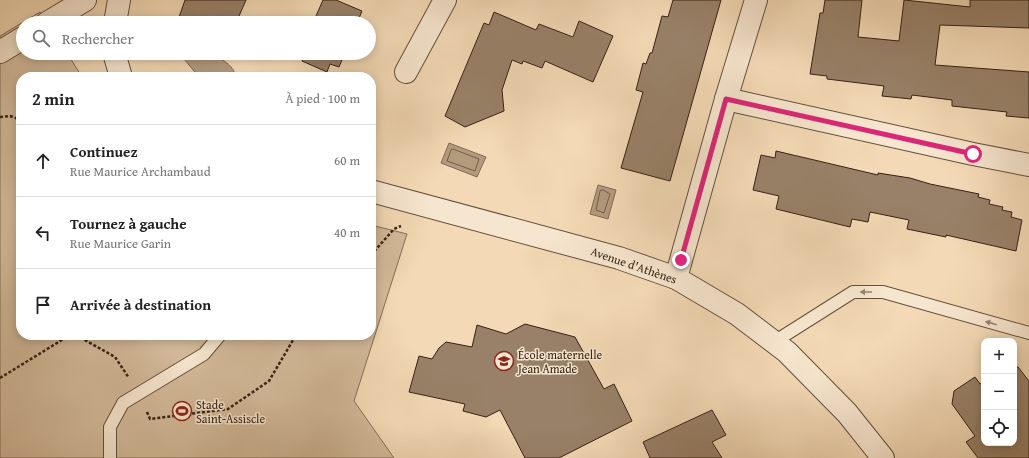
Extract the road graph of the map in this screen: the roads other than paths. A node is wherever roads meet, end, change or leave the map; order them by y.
1 (85, 0) edge
2 (118, 0) edge
3 (445, 0) edge
4 (756, 0) edge
5 (59, 16) edge
6 (116, 16) edge
7 (16, 42) edge
8 (0, 52) edge
9 (116, 60) edge
10 (120, 72) edge
11 (406, 72) dead end
12 (726, 99) junction
13 (1029, 165) edge
14 (376, 192) edge
15 (676, 278) junction
16 (1029, 333) edge
17 (216, 340) edge
18 (774, 342) junction
19 (110, 458) edge
20 (883, 458) edge

1 - 5 street
2 - 6 street
3 - 11 street
4 - 12 street
7 - 8 street
9 - 10 street
12 - 13 street
12 - 15 street
14 - 15 street, Avenue d'Athènes
15 - 18 street, Avenue d'Athènes
16 -> 18 lane
17 - 19 lane
18 - 20 street, Avenue d'Athènes

